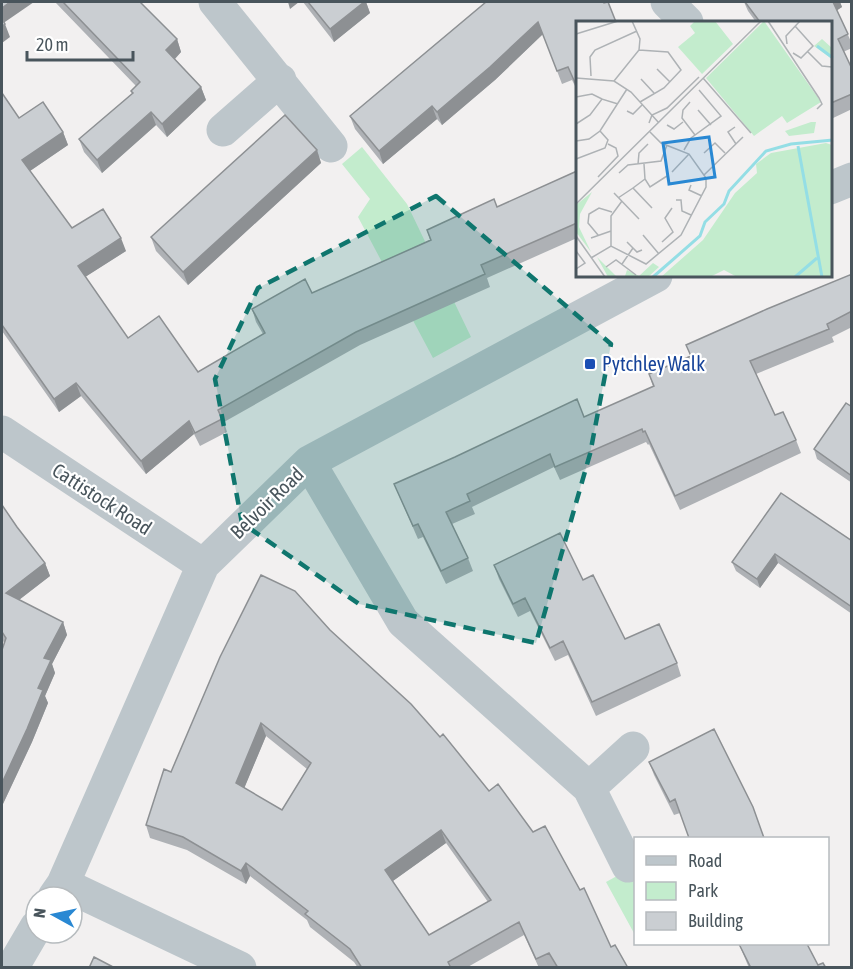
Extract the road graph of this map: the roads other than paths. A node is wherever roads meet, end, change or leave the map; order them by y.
1 (215, 2) edge
2 (667, 2) edge
3 (686, 21) edge
4 (280, 80) junction
5 (223, 130) dead end
6 (331, 146) dead end
7 (852, 179) edge
8 (832, 188) edge
9 (652, 278) edge
10 (2, 432) edge
11 (309, 462) junction
12 (203, 565) junction
13 (633, 748) dead end
14 (589, 788) junction
15 (628, 866) dead end
16 (60, 885) edge
17 (84, 901) edge
18 (25, 945) edge
19 (12, 968) edge
20 (240, 968) edge

1 - 4 street
2 - 3 street
4 - 5 street
4 - 6 street
7 - 8 street
9 - 11 street, Belvoir Road
10 - 12 street, Cattistock Road
11 - 12 street, Belvoir Road
11 - 14 street
12 - 16 street, Belvoir Road
13 - 14 street
14 - 15 street
17 - 20 street
18 - 19 street

